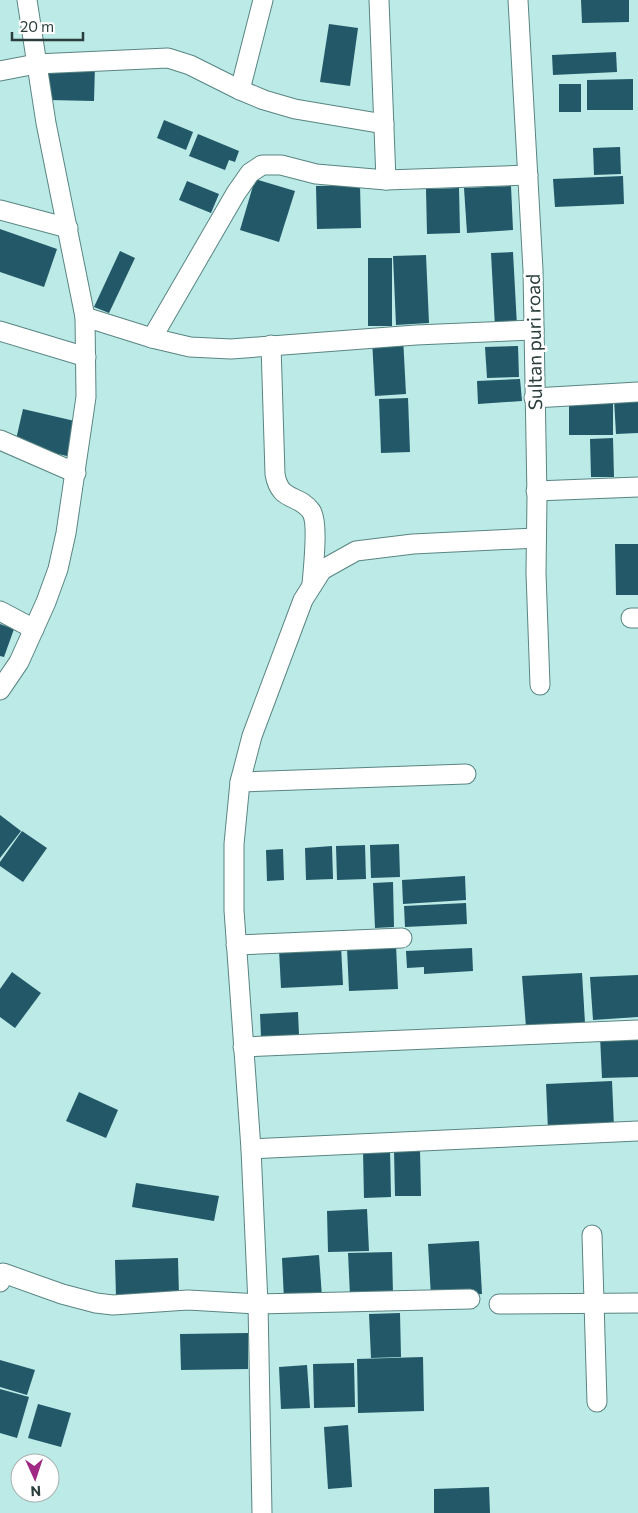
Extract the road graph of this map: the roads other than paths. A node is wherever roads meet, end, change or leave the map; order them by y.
1 (27, 0) edge
2 (263, 0) edge
3 (379, 0) edge
4 (518, 0) edge
5 (36, 64) junction
6 (0, 71) edge
7 (240, 90) junction
8 (384, 124) junction
9 (528, 175) junction
10 (386, 180) junction
11 (0, 210) edge
12 (68, 228) junction
13 (85, 317) junction
14 (534, 330) junction
15 (0, 331) edge
16 (152, 338) junction
17 (271, 345) junction
18 (86, 357) junction
19 (638, 392) edge
20 (534, 398) junction
21 (0, 440) edge
22 (76, 473) junction
23 (638, 486) edge
24 (536, 491) junction
25 (536, 538) junction
26 (312, 586) junction
27 (0, 611) edge
28 (34, 629) junction
29 (540, 684) dead end
30 (0, 690) edge
31 (466, 774) dead end
32 (240, 782) junction
33 (402, 938) dead end
34 (236, 945) junction
35 (638, 1030) edge
36 (243, 1047) junction
37 (638, 1131) edge
38 (250, 1149) junction
39 (592, 1235) dead end
40 (0, 1282) edge
41 (470, 1299) dead end
42 (638, 1302) edge
43 (595, 1303) junction
44 (258, 1304) junction
45 (499, 1304) dead end
46 (597, 1402) dead end
47 (262, 1513) edge

1 - 5 street
2 - 7 street
3 - 8 street
4 - 9 street, Sultan puri road
5 - 6 street
5 - 7 street
5 - 12 street
7 - 8 street
8 - 10 street
9 - 10 street
9 - 14 street, Sultan puri road
10 - 16 street
11 - 12 street
12 - 13 street
13 - 16 street
13 - 18 street
14 - 17 street
14 - 20 street, Sultan puri road
15 - 18 street
16 - 17 street
17 - 26 street
18 - 22 street
19 - 20 street
20 - 24 street, Sultan puri road
21 - 22 street
22 - 28 street
23 - 24 street
24 - 25 street, Sultan puri road
25 - 26 street
25 - 29 street, Sultan puri road
26 - 32 street
27 - 28 street
28 - 30 street
31 - 32 street
32 - 34 street
33 - 34 street
34 - 36 street
35 - 36 street
36 - 38 street
37 - 38 street
38 - 44 street
39 - 43 street
40 - 44 street
41 - 44 street
42 - 43 street
43 - 45 street
43 - 46 street
44 - 47 street

